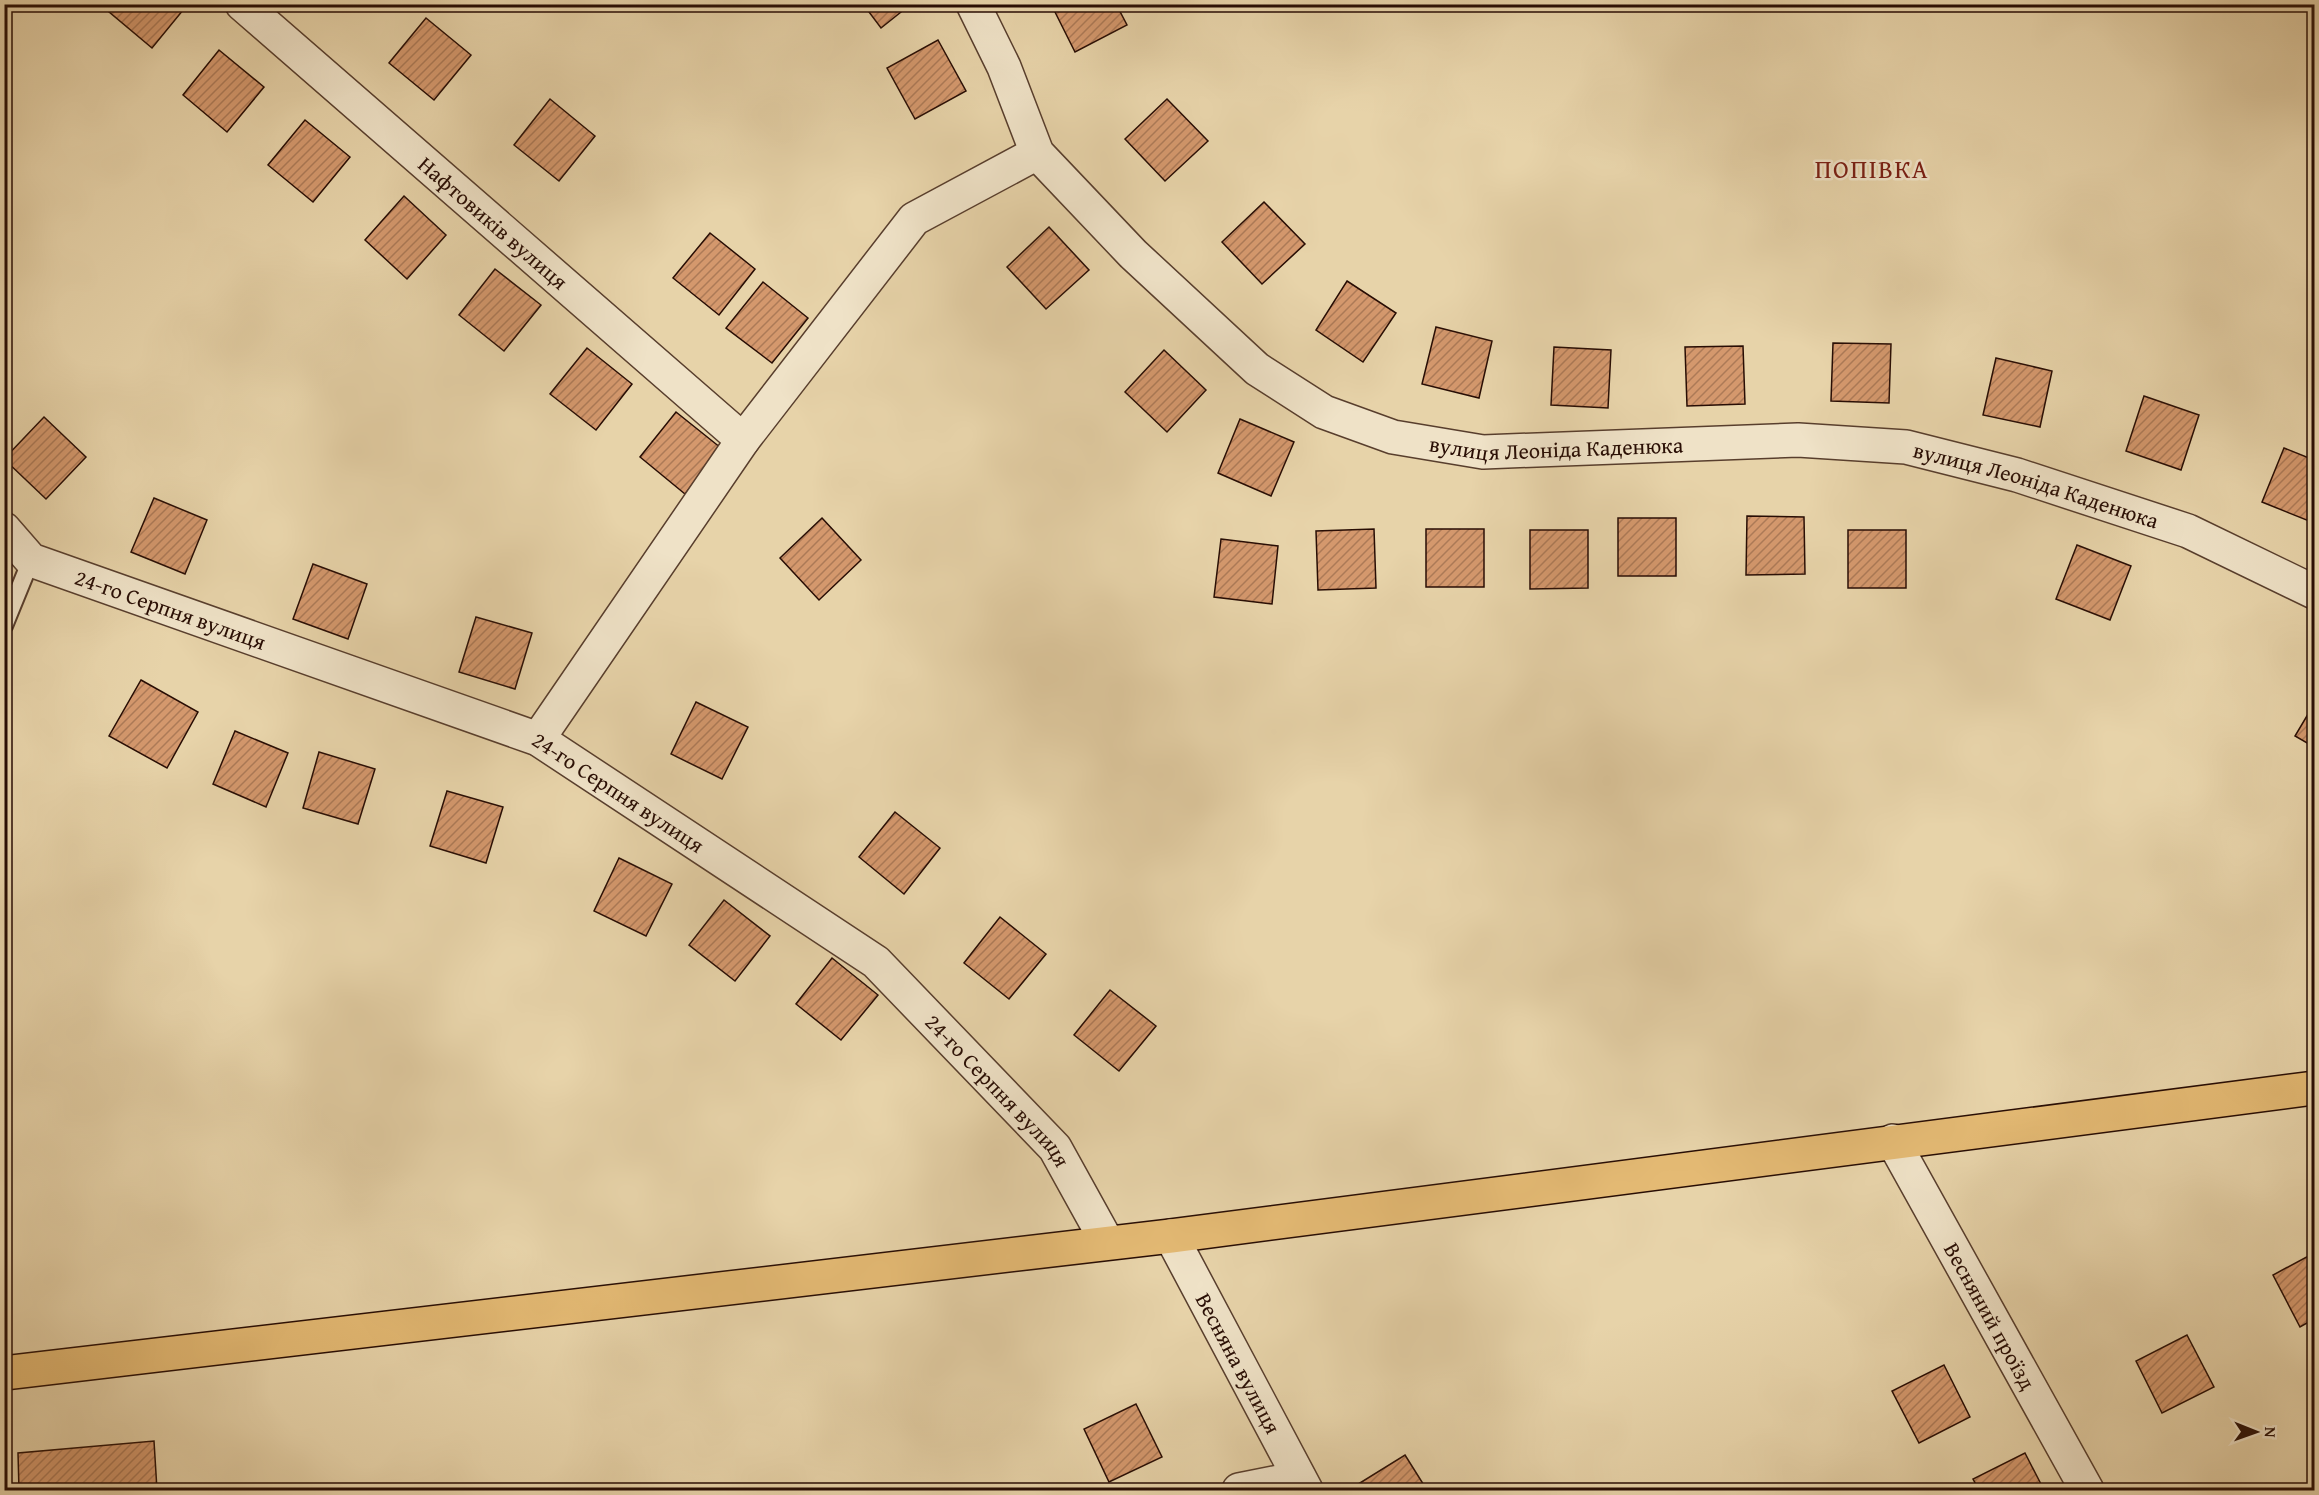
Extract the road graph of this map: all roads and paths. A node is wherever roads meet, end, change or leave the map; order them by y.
1 (242, 4) edge
2 (973, 4) edge
3 (1037, 153) junction
4 (744, 440) junction
5 (4, 529) edge
6 (31, 560) junction
7 (2314, 592) edge
8 (4, 627) edge
9 (538, 739) junction
10 (2314, 1088) edge
11 (1893, 1142) junction
12 (1171, 1236) junction
13 (1107, 1242) junction
14 (4, 1373) edge
15 (1303, 1484) edge
16 (1239, 1491) edge
17 (2087, 1491) edge

1 - 4 street, Нафтовиків вулиця
2 - 3 street, вулиця Леоніда Каденюка
3 - 4 street
3 - 7 street, вулиця Леоніда Каденюка
4 - 9 street
5 - 6 street, 24-го Серпня вулиця
6 - 8 lane
6 - 9 street, 24-го Серпня вулиця
9 - 13 street, 24-го Серпня вулиця
10 - 11 highway
11 - 12 highway
11 - 17 street, Весняний проїзд
12 - 13 highway
12 - 15 street, Весняна вулиця
13 - 14 highway
15 - 16 street

